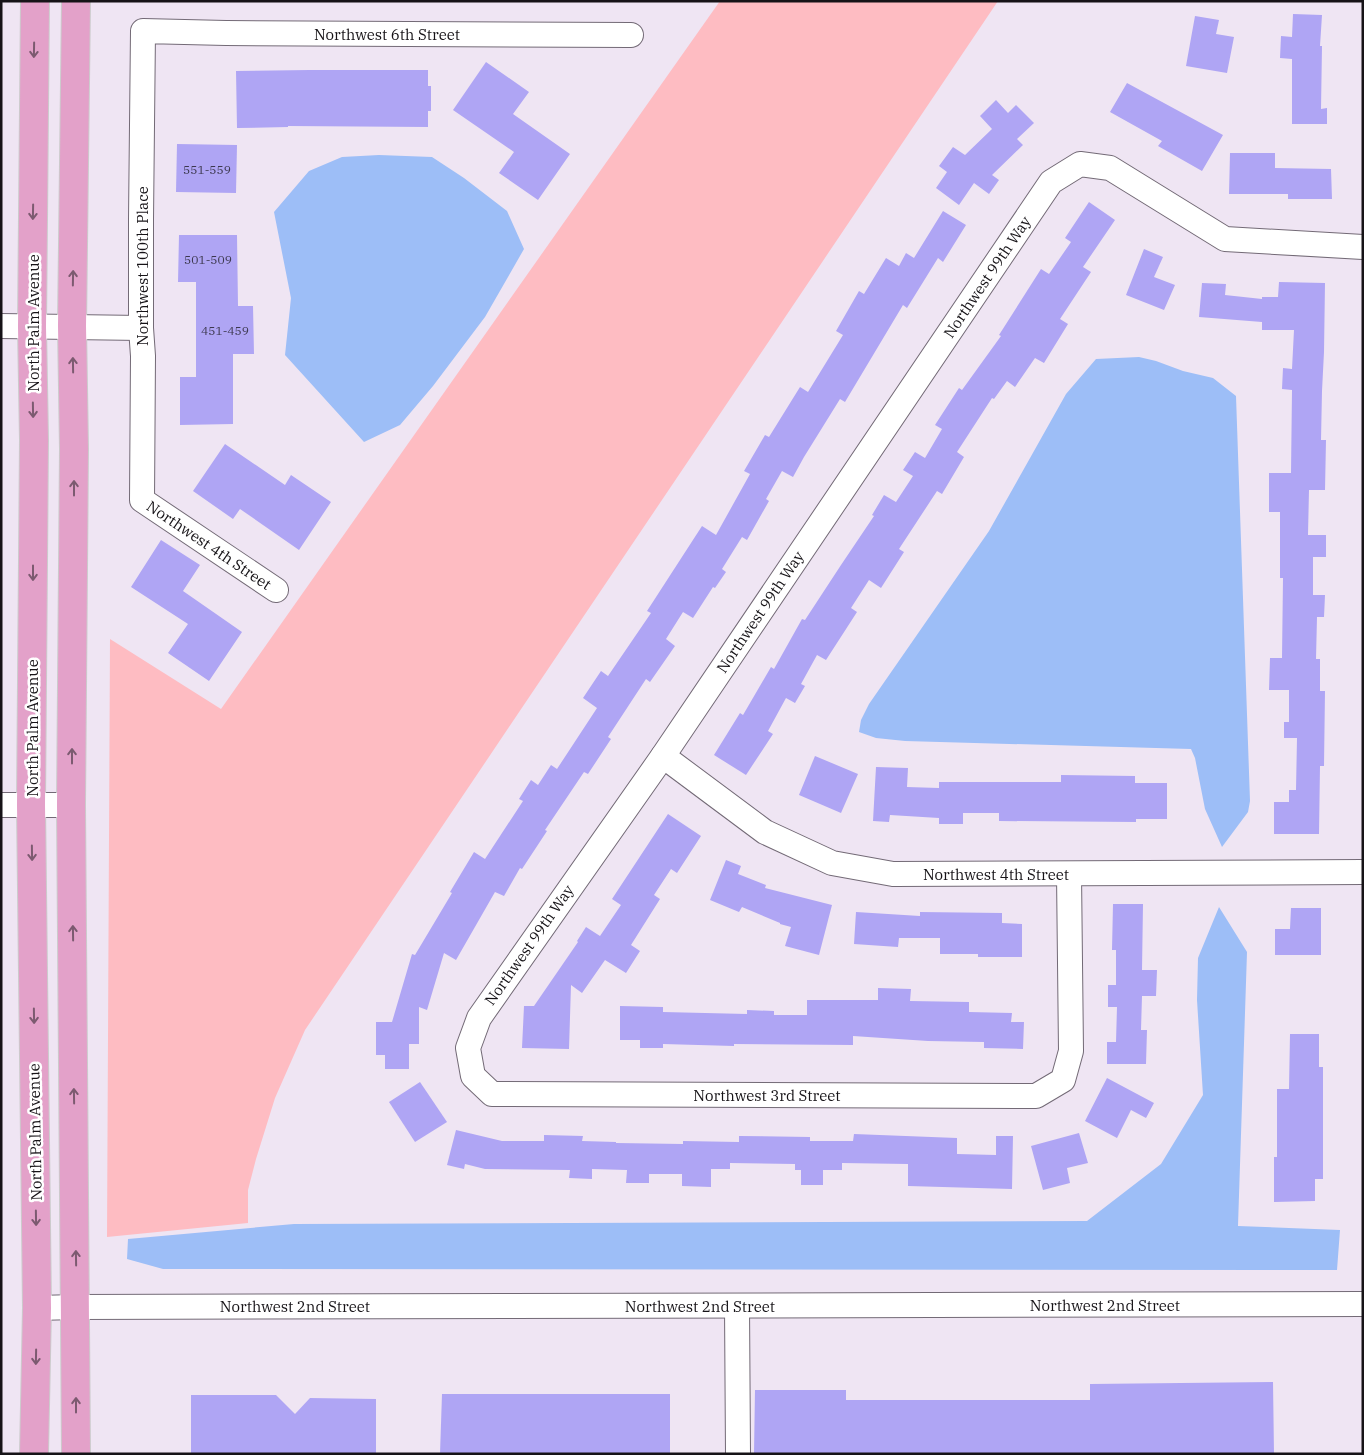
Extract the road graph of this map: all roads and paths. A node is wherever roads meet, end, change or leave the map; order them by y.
1 (35, 1) edge
2 (76, 1) edge
3 (143, 31) joint
4 (631, 35) dead end
5 (1363, 247) edge
6 (1, 326) edge
7 (72, 326) junction
8 (32, 327) junction
9 (141, 328) junction
10 (142, 500) joint
11 (276, 590) dead end
12 (663, 756) junction
13 (1, 804) edge
14 (31, 804) junction
15 (72, 805) junction
16 (1363, 872) edge
17 (1069, 874) junction
18 (473, 1076) joint
19 (1363, 1304) edge
20 (737, 1306) junction
21 (76, 1307) junction
22 (37, 1308) junction
23 (34, 1454) edge
24 (76, 1454) edge
25 (738, 1454) edge

1 -> 8 main road, North Palm Avenue
7 -> 2 main road
3 - 4 street, Northwest 6th Street
3 - 9 street, Northwest 100th Place
5 - 12 street, Northwest 99th Way
6 - 8 street
7 - 8 street
7 - 9 street
15 -> 7 main road
8 -> 14 main road, North Palm Avenue
9 - 10 street, Northwest 100th Place
10 - 11 street, Northwest 4th Street
12 - 17 street, Northwest 4th Street
12 - 18 street, Northwest 99th Way
13 - 14 street
14 - 15 street
14 -> 22 main road, North Palm Avenue
21 -> 15 main road
16 - 17 street, Northwest 4th Street
17 - 18 street, Northwest 3rd Street
19 - 20 street, Northwest 2nd Street
20 - 21 street, Northwest 2nd Street
20 - 25 street
21 - 22 street, Northwest 2nd Street
24 -> 21 main road
22 -> 23 main road, North Palm Avenue

